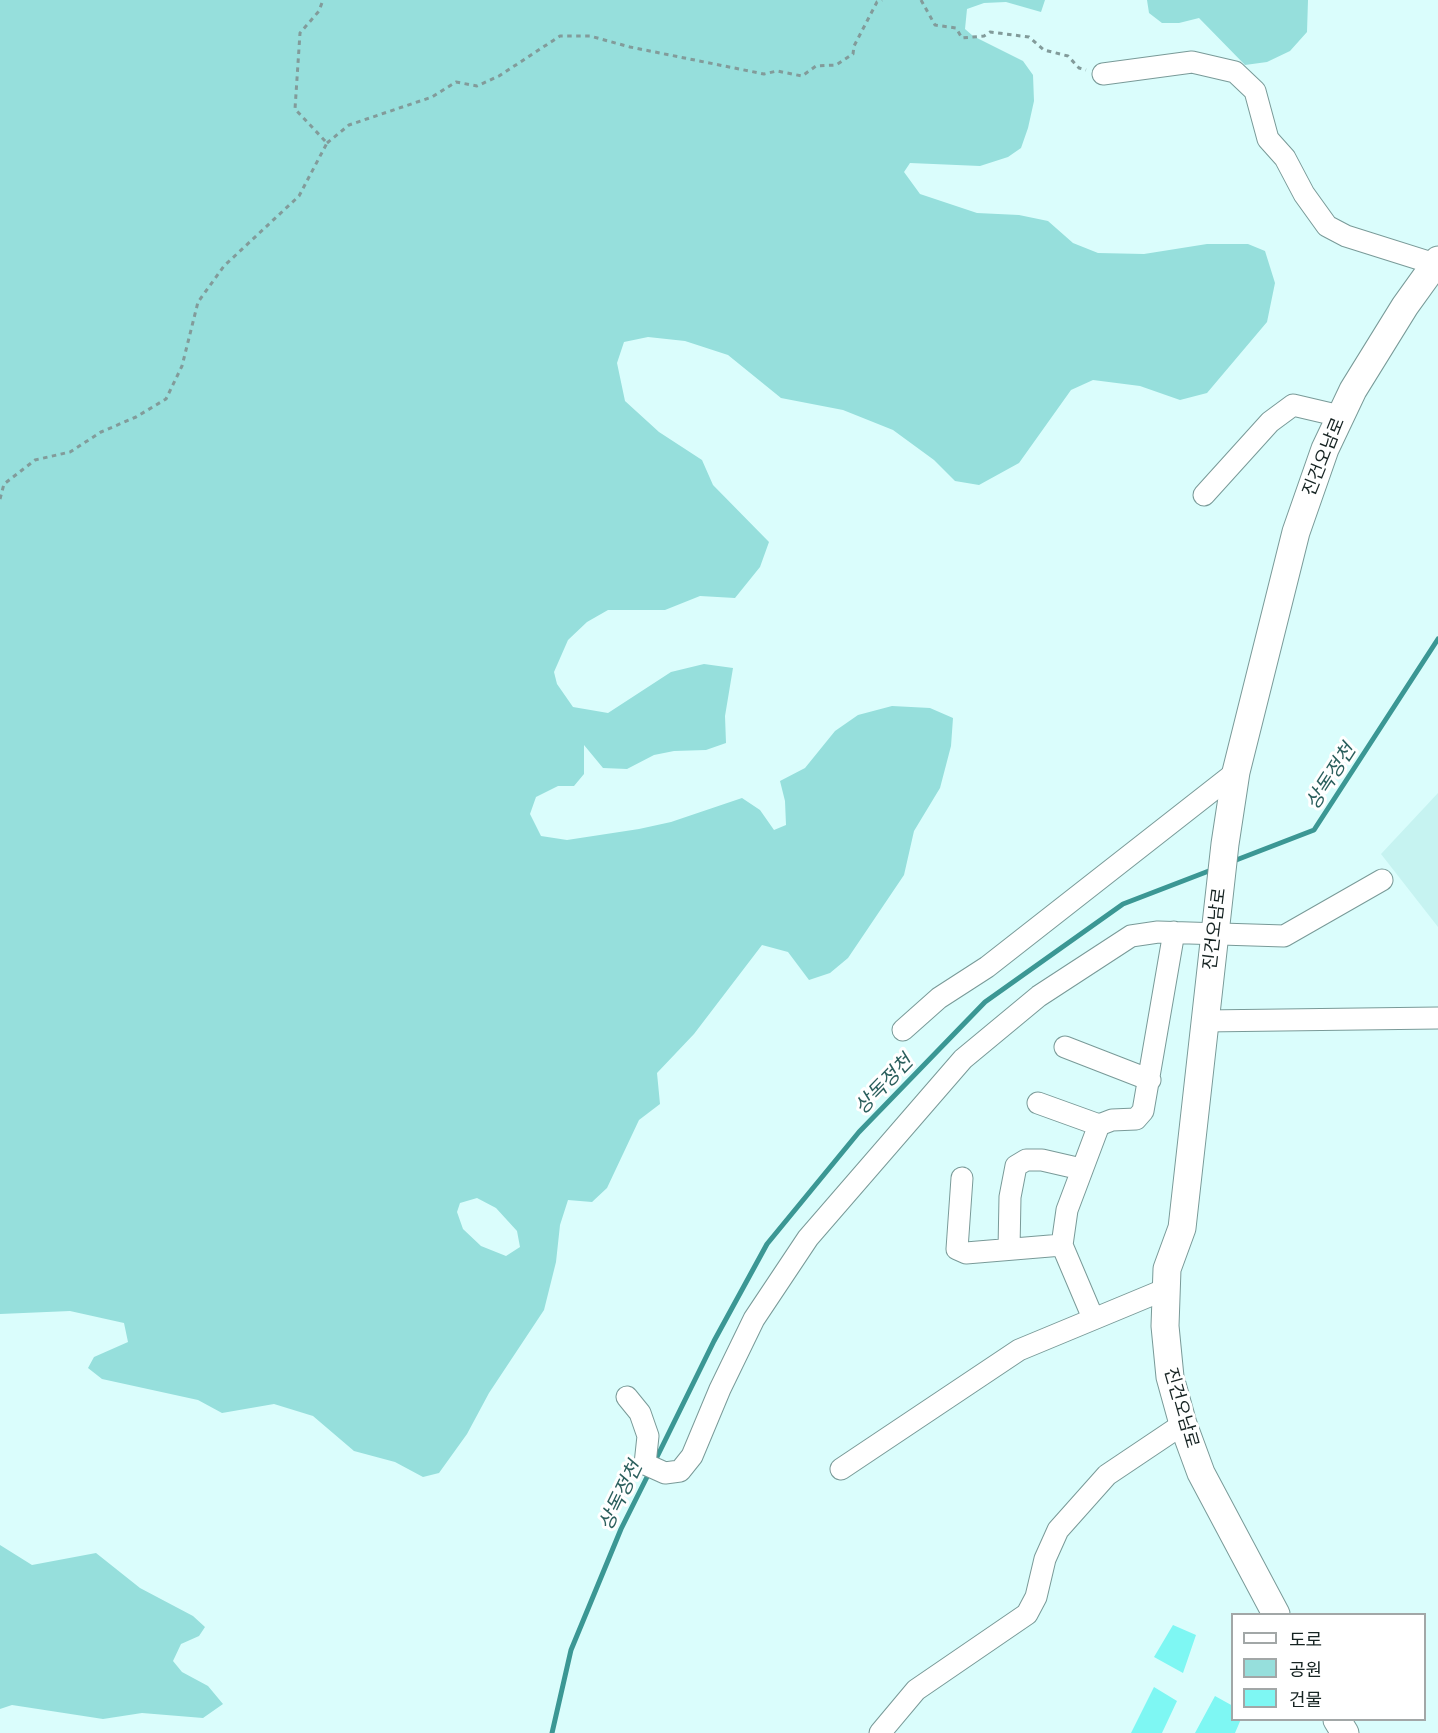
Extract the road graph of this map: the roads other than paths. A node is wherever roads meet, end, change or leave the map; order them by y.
1 (1103, 74) road end
2 (1437, 262) edge
3 (1340, 416) junction
4 (1204, 495) dead end
5 (1236, 772) junction
6 (1382, 880) dead end
7 (1174, 932) junction
8 (1214, 935) junction
9 (1438, 1018) edge
10 (1204, 1021) junction
11 (903, 1029) dead end
12 (1065, 1047) dead end
13 (1150, 1080) junction
14 (1038, 1103) dead end
15 (1099, 1125) junction
16 (1081, 1169) junction
17 (962, 1178) dead end
18 (1062, 1245) junction
19 (1009, 1249) junction
20 (1166, 1289) junction
21 (1093, 1318) junction
22 (627, 1397) dead end
23 (1183, 1424) junction
24 (841, 1470) dead end
25 (1275, 1613) edge
26 (880, 1733) edge

1 - 2 street
2 - 3 main road, 진건오남로
3 - 4 street
3 - 5 main road, 진건오남로
5 - 8 main road, 진건오남로
5 - 11 street
6 - 8 street
7 - 8 street
7 - 13 street
7 - 22 street
8 - 10 main road, 진건오남로
9 - 10 street
10 - 20 main road, 진건오남로
12 - 13 street
13 - 15 street
14 - 15 street
15 - 16 street
16 - 18 street
16 - 19 street
17 - 19 street
18 - 19 street
18 - 21 street
20 - 21 street
20 - 23 main road, 진건오남로
21 - 24 street
23 - 25 main road, 진건오남로
23 - 26 street

